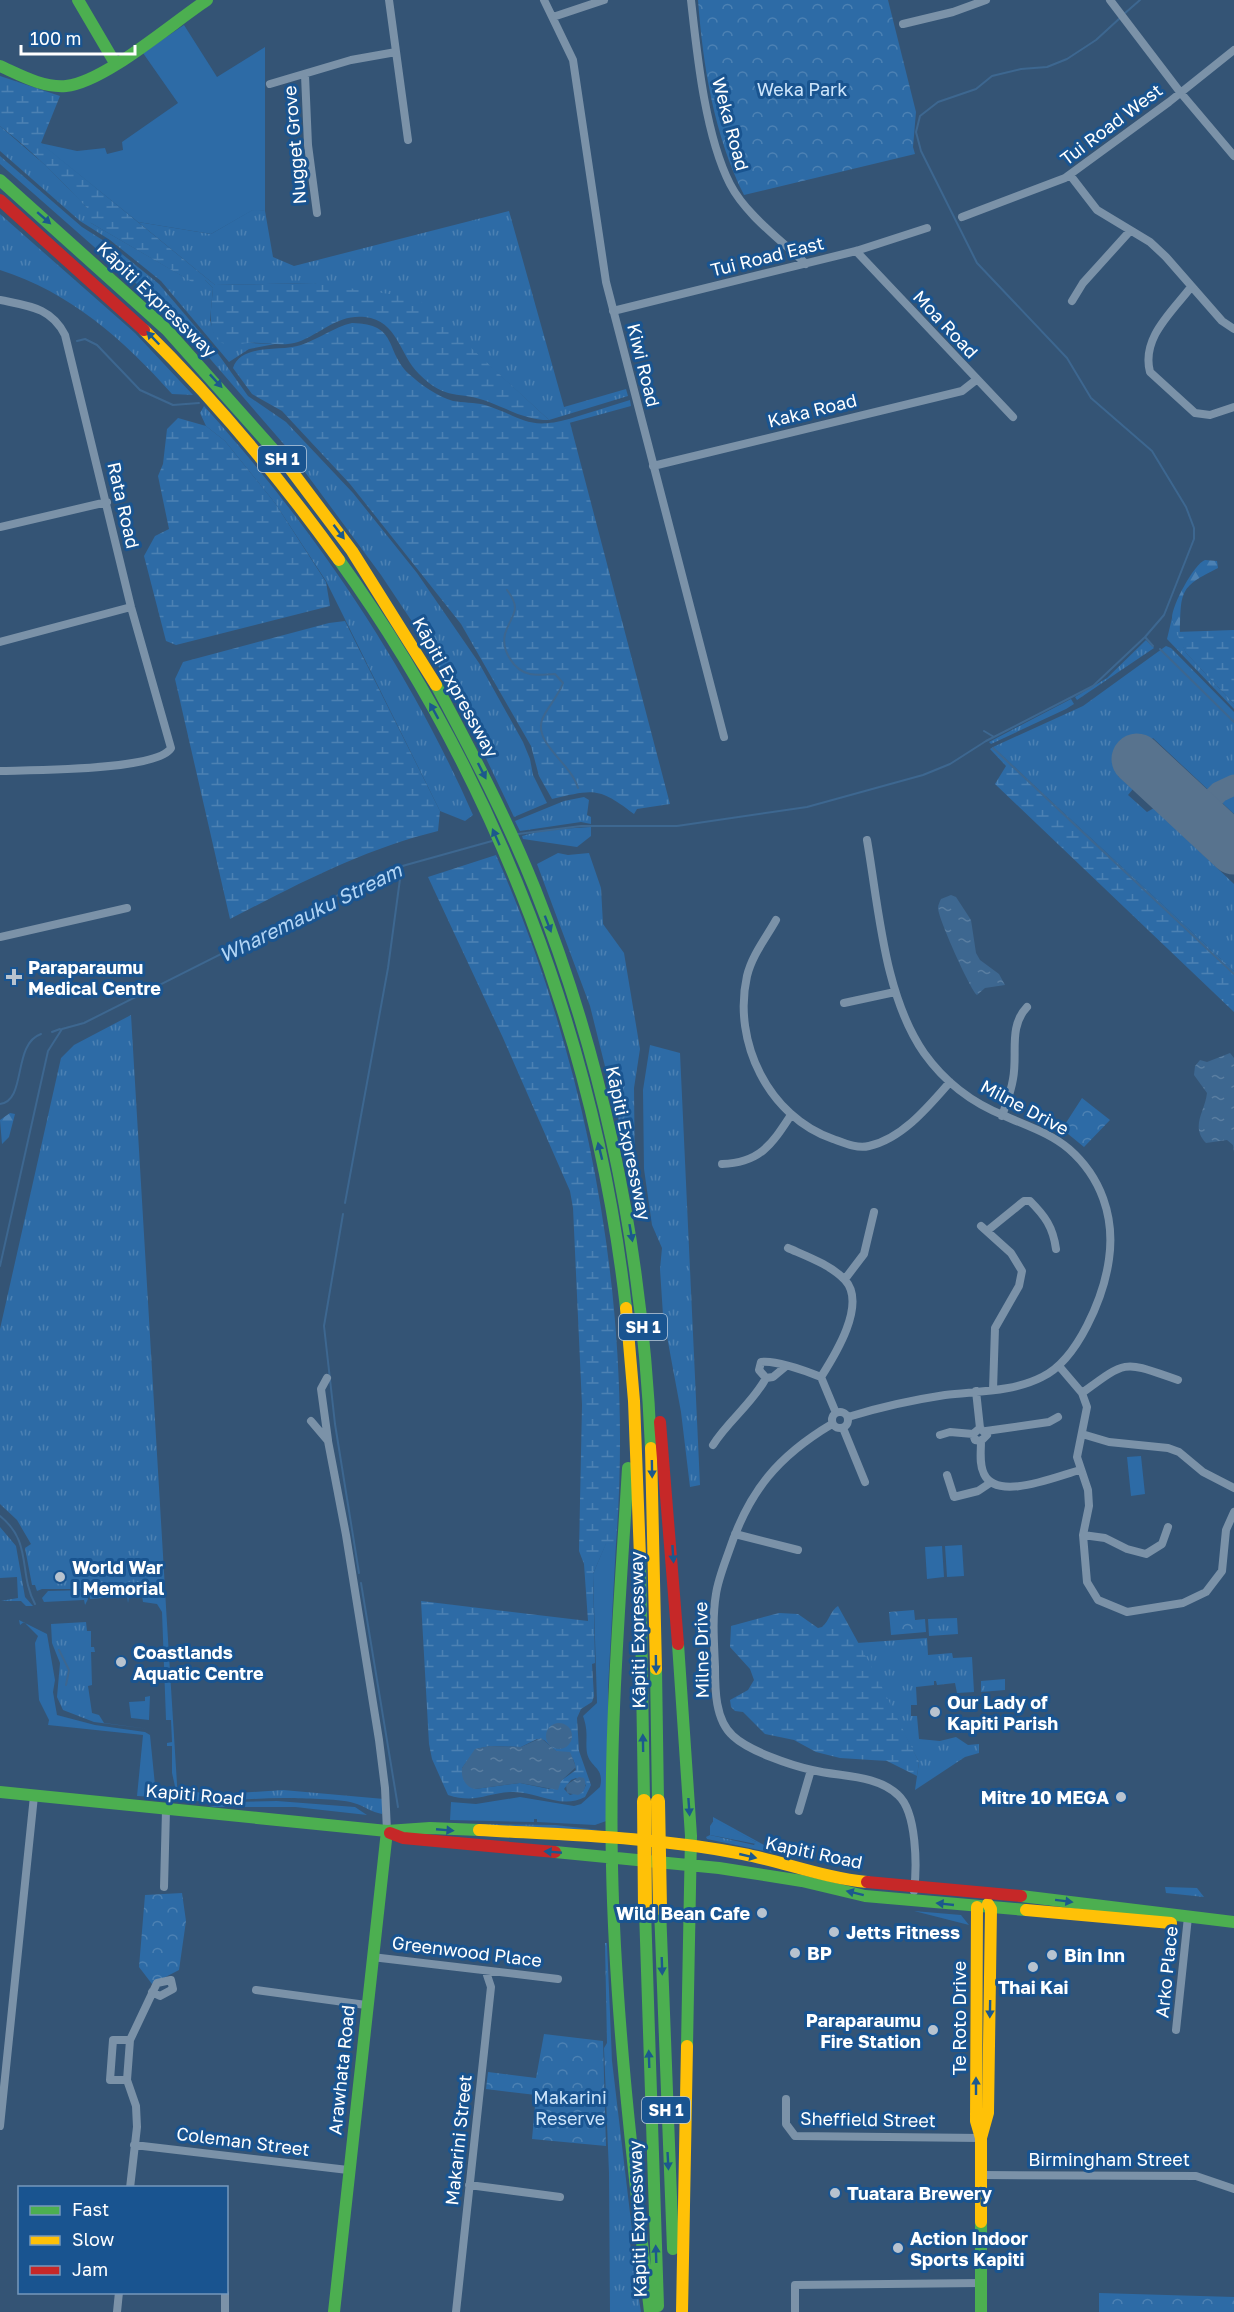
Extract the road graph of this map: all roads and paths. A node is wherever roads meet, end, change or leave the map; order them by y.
1 (78, 0) edge
2 (207, 0) edge
3 (389, 0) edge
4 (544, 0) edge
5 (604, 0) edge
6 (691, 0) edge
7 (986, 0) edge
8 (1110, 0) edge
9 (553, 17) junction
10 (903, 24) dead end
11 (1234, 50) edge
12 (396, 52) junction
13 (115, 63) junction
14 (0, 66) edge
15 (305, 75) junction
16 (270, 84) dead end
17 (1180, 92) junction
18 (408, 140) dead end
19 (1234, 156) edge
20 (1070, 175) junction
21 (0, 180) edge
22 (0, 200) edge
23 (316, 213) dead end
24 (962, 217) dead end
25 (927, 228) dead end
26 (1130, 231) junction
27 (856, 251) junction
28 (806, 264) junction
29 (1191, 287) junction
30 (0, 300) edge
31 (1072, 301) dead end
32 (613, 311) junction
33 (1234, 329) edge
34 (976, 380) junction
35 (1234, 407) edge
36 (1013, 417) dead end
37 (652, 466) junction
38 (107, 502) junction
39 (0, 527) edge
40 (131, 607) junction
41 (0, 642) edge
42 (724, 737) dead end
43 (0, 771) edge
44 (867, 840) dead end
45 (127, 908) dead end
46 (776, 920) dead end
47 (0, 937) edge
48 (895, 992) junction
49 (844, 1003) dead end
50 (1027, 1007) dead end
51 (950, 1082) junction
52 (790, 1114) junction
53 (1002, 1116) junction
54 (722, 1164) dead end
55 (874, 1212) dead end
56 (788, 1248) dead end
57 (1056, 1249) dead end
58 (845, 1280) junction
59 (646, 1351) junction
60 (1059, 1366) junction
61 (785, 1367) junction
62 (821, 1377) junction
63 (327, 1378) dead end
64 (766, 1378) junction
65 (632, 1379) junction
66 (1178, 1380) dead end
67 (993, 1390) junction
68 (976, 1391) junction
69 (1082, 1393) junction
70 (836, 1413) junction
71 (848, 1417) junction
72 (1058, 1417) dead end
73 (311, 1420) dead end
74 (832, 1424) junction
75 (843, 1428) junction
76 (980, 1431) junction
77 (1082, 1434) junction
78 (940, 1435) dead end
79 (328, 1440) junction
80 (712, 1445) dead end
81 (1080, 1470) junction
82 (947, 1475) dead end
83 (865, 1482) dead end
84 (990, 1483) junction
85 (1234, 1488) edge
86 (1234, 1512) edge
87 (1168, 1527) dead end
88 (735, 1534) junction
89 (1083, 1535) junction
90 (798, 1550) dead end
91 (811, 1770) junction
92 (0, 1792) edge
93 (34, 1796) junction
94 (166, 1810) junction
95 (799, 1811) dead end
96 (387, 1831) junction
97 (612, 1837) junction
98 (691, 1846) junction
99 (612, 1857) junction
100 (689, 1865) junction
101 (915, 1886) junction
102 (164, 1887) dead end
103 (964, 1891) junction
104 (1005, 1895) junction
105 (913, 1900) junction
106 (984, 1906) junction
107 (1188, 1921) junction
108 (1234, 1922) edge
109 (1234, 1928) edge
110 (977, 1934) junction
111 (991, 1946) junction
112 (372, 1957) junction
113 (486, 1972) junction
114 (558, 1979) dead end
115 (256, 1990) dead end
116 (152, 1992) dead end
117 (366, 2005) junction
118 (1176, 2030) dead end
119 (983, 2033) junction
120 (130, 2040) junction
121 (3, 2066) edge
122 (127, 2080) junction
123 (786, 2099) dead end
124 (0, 2126) edge
125 (981, 2138) junction
126 (134, 2145) junction
127 (348, 2170) junction
128 (981, 2175) junction
129 (469, 2185) junction
130 (130, 2186) edge
131 (1234, 2188) edge
132 (560, 2197) dead end
133 (981, 2283) junction
134 (119, 2294) edge
135 (225, 2294) edge
136 (117, 2312) edge
137 (225, 2312) edge
138 (334, 2312) edge
139 (456, 2312) edge
140 (650, 2312) edge
141 (659, 2312) edge
142 (676, 2312) edge
143 (682, 2312) edge
144 (795, 2312) edge
145 (981, 2312) edge

1 - 13 main road
2 - 13 main road
3 - 12 street
4 - 9 street, Kiwi Road
5 - 9 street
6 - 28 street, Weka Road
7 - 10 street
8 - 17 street
9 - 32 street, Kiwi Road
11 - 17 street, Tui Road West
12 - 15 street
12 - 18 street
13 - 14 main road
15 - 16 street
15 - 23 street, Nugget Grove
17 - 19 street
17 - 20 street, Tui Road West
20 - 24 street, Tui Road West
20 - 26 street
21 -> 59 main road, Kāpiti Expressway / SH 1
65 -> 22 main road, Kāpiti Expressway / SH 1
25 - 27 street, Tui Road East
26 - 29 street
26 - 31 street
27 - 28 street, Tui Road East
27 - 34 street, Moa Road
28 - 32 street, Tui Road East
29 - 33 street
29 - 35 street
30 - 38 street, Rata Road
32 - 37 street, Kiwi Road
34 - 36 street, Moa Road
34 - 37 street, Kaka Road
37 - 42 street, Kiwi Road
38 - 39 street
38 - 40 street, Rata Road
40 - 41 street
40 - 43 street, Rata Road
44 - 48 street, Milne Drive
45 - 47 street
46 - 52 street
48 - 49 street
48 - 51 street, Milne Drive
50 - 53 street
51 - 52 street
51 - 53 street, Milne Drive
52 - 54 street
53 - 60 street, Milne Drive
55 - 58 street
56 - 58 street
57 - 67 street
58 - 62 street
59 -> 98 main road
59 -> 142 main road, Kāpiti Expressway / SH 1, bridge
60 - 67 street, Milne Drive
60 - 69 street
61 - 62 street
61 - 64 street
61 - 64 street
62 - 70 street
63 - 79 street
64 - 80 street
65 - 97 main road
141 -> 65 main road, Kāpiti Expressway / SH 1, bridge
66 - 69 street
67 - 68 street, Milne Drive
68 - 71 street, Milne Drive
68 - 76 street
69 - 77 street
70 - 71 street
70 - 74 street
71 - 75 street
72 - 76 street
73 - 79 street
74 - 75 street
74 - 88 street, Milne Drive
75 - 83 street
76 - 78 street
76 - 84 street
77 - 81 street
77 - 85 street
79 - 96 street
81 - 84 street
81 - 89 street
82 - 84 street
86 - 89 street
87 - 89 street
88 - 90 street
88 - 91 street, Milne Drive
91 - 95 street
91 - 101 street, Milne Drive
92 - 93 main road, Kapiti Road
93 - 94 main road, Kapiti Road
93 - 121 street
94 - 96 main road, Kapiti Road
94 - 102 street
96 -> 97 main road, Kapiti Road
99 -> 96 main road, Kapiti Road
96 - 112 main road, Arawhata Road
97 - 98 main road, Kapiti Road
97 - 99 main road
98 - 100 main road
98 -> 101 main road, Kapiti Road
99 - 100 main road, Kapiti Road
99 - 140 main road
105 -> 100 main road, Kapiti Road
100 - 143 main road
101 - 103 main road, Kapiti Road
101 - 105 street, Milne Drive
103 - 104 main road, Kapiti Road
103 - 106 main road
104 - 106 main road
104 -> 107 main road, Kapiti Road
106 -> 105 main road, Kapiti Road
106 - 107 main road, Kapiti Road
106 - 110 main road, Te Roto Drive
106 - 111 main road, Te Roto Drive
107 - 108 main road, Kapiti Road
107 - 109 main road, Kapiti Road
107 - 118 street, Arko Place
110 - 111 main road
110 - 119 main road, Te Roto Drive
111 -> 119 main road, Te Roto Drive
112 - 113 street, Greenwood Place
112 - 117 main road, Arawhata Road
113 - 114 street, Greenwood Place
113 - 129 street, Makarini Street
115 - 117 street
116 - 120 street
117 - 127 main road, Arawhata Road
119 - 125 main road, Te Roto Drive
120 - 122 street
120 - 122 street
121 - 124 street
122 - 126 street
123 - 125 street, Sheffield Street
125 - 128 main road, Te Roto Drive
126 - 127 street, Coleman Street
126 - 130 street
127 - 138 main road, Arawhata Road
128 - 131 street, Birmingham Street
128 - 133 main road, Te Roto Drive
129 - 132 street
129 - 139 street, Makarini Street
133 - 144 street
133 - 145 main road, Te Roto Drive
134 - 136 street
135 - 137 street

